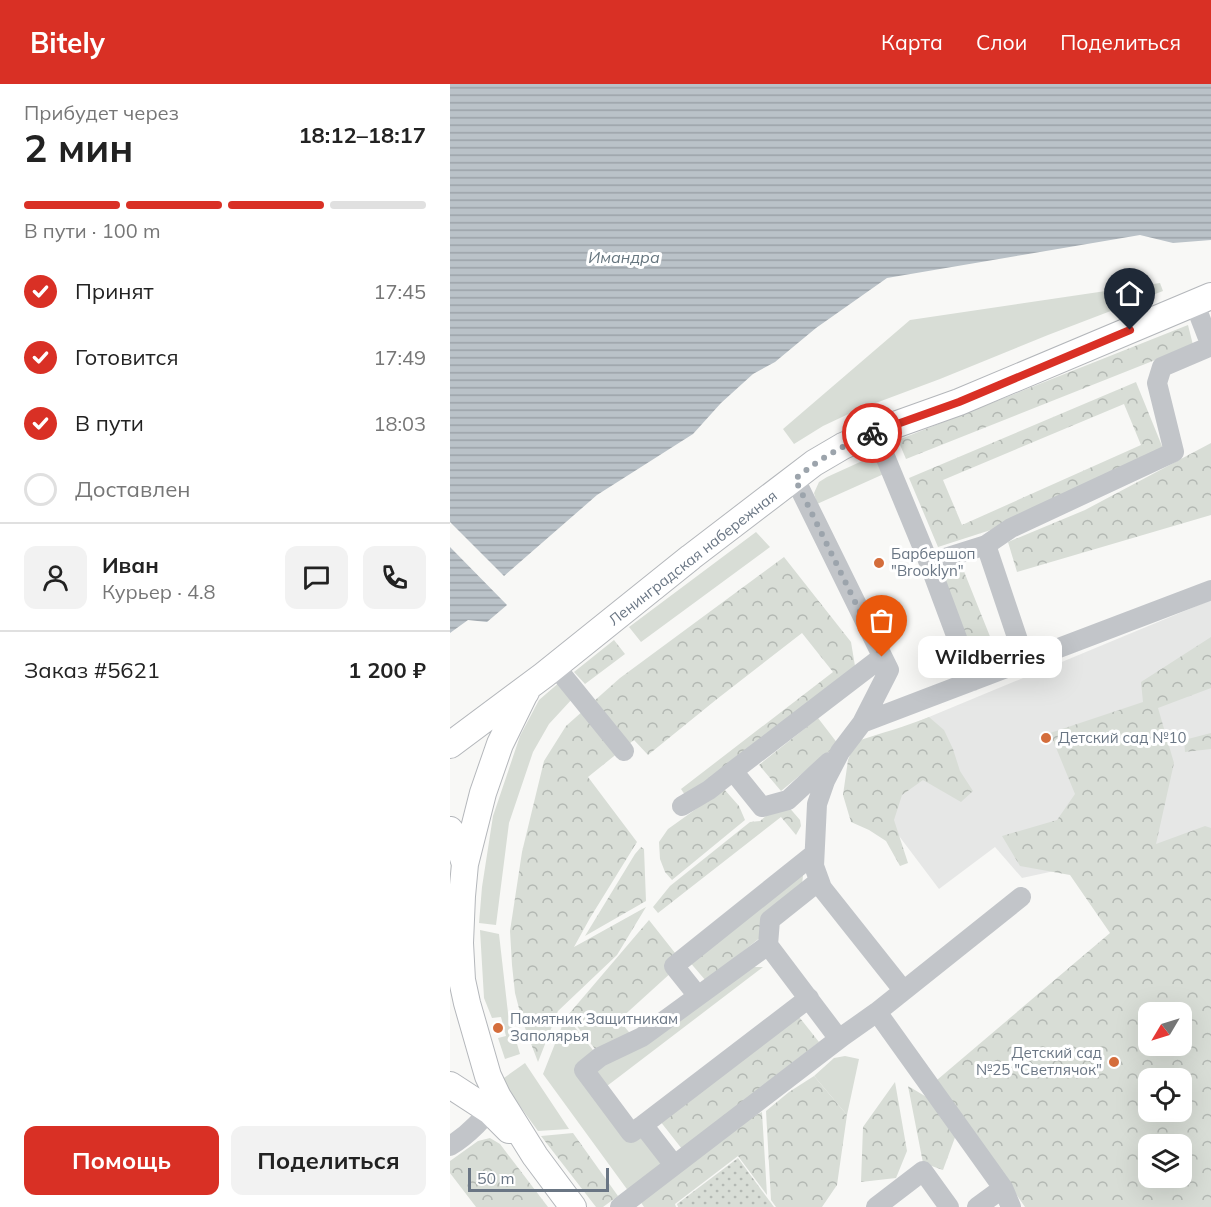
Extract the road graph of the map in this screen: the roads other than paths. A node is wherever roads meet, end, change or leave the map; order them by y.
1 (1202, 299) edge
2 (876, 432) junction
3 (795, 479) junction
4 (987, 545) junction
5 (929, 563) junction
6 (1211, 590) edge
7 (882, 657) junction
8 (1025, 661) junction
9 (550, 670) junction
10 (973, 681) junction
11 (862, 723) junction
12 (450, 745) edge
13 (624, 751) dead end
14 (840, 752) junction
15 (733, 771) junction
16 (682, 806) dead end
17 (450, 830) edge
18 (814, 854) junction
19 (465, 864) junction
20 (819, 881) junction
21 (1021, 897) dead end
22 (460, 943) junction
23 (768, 945) junction
24 (450, 967) edge
25 (903, 990) junction
26 (699, 996) junction
27 (809, 998) junction
28 (877, 1012) junction
29 (839, 1039) junction
30 (450, 1085) edge
31 (494, 1104) junction
32 (643, 1125) junction
33 (450, 1146) edge
34 (675, 1165) junction
35 (1003, 1188) junction
36 (573, 1207) edge
37 (620, 1207) edge
38 (876, 1207) edge
39 (949, 1207) edge
40 (977, 1207) edge
41 (1011, 1207) edge

1 - 2 main road, Ленинградская набережная
1 - 4 lane
2 - 3 main road, Ленинградская набережная
2 - 5 lane
3 - 7 lane
3 - 9 main road, Ленинградская набережная
4 - 5 lane
4 - 8 lane
5 - 10 lane
6 - 8 lane
7 - 11 lane
7 - 15 lane
8 - 10 lane
9 - 12 main road
9 - 13 lane
9 - 19 main road
10 - 11 lane
11 - 14 lane
14 - 15 lane
14 - 18 lane
15 - 16 lane
17 - 19 main road
18 - 20 lane
18 - 26 lane
19 - 22 main road
20 - 23 lane
20 - 25 lane
21 - 25 lane
22 - 24 main road
22 - 31 main road
23 - 26 lane
23 - 27 lane
25 - 28 lane
26 - 32 lane
27 - 29 lane
27 - 32 lane
28 - 29 lane
28 - 35 lane
29 - 34 lane
30 - 31 main road
31 - 33 lane
31 - 36 main road
32 - 34 lane
34 - 37 lane
35 - 40 lane
35 - 41 lane
38 - 39 lane

